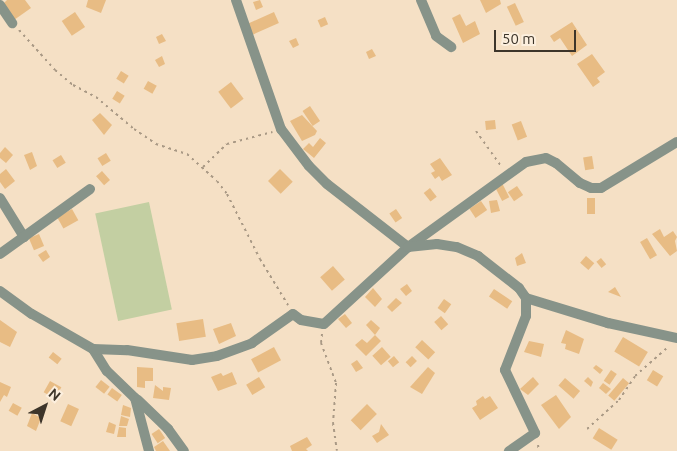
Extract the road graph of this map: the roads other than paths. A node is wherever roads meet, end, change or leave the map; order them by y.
1 (236, 0) edge
2 (421, 0) edge
3 (0, 5) edge
4 (12, 23) road end
5 (451, 47) dead end
6 (677, 142) edge
7 (90, 189) dead end
8 (0, 198) edge
9 (24, 237) junction
10 (408, 247) junction
11 (0, 254) edge
12 (0, 291) edge
13 (526, 298) junction
14 (673, 342) edge
15 (93, 349) junction
16 (136, 398) junction
17 (149, 451) edge
18 (184, 451) edge
19 (509, 451) edge

1 - 10 street
2 - 5 street
3 - 4 street
6 - 10 street
7 - 9 street
8 - 9 street
9 - 11 street
10 - 13 street
10 - 15 street
12 - 15 street
13 - 14 street
13 - 19 street
15 - 16 street
16 - 17 street
16 - 18 street

